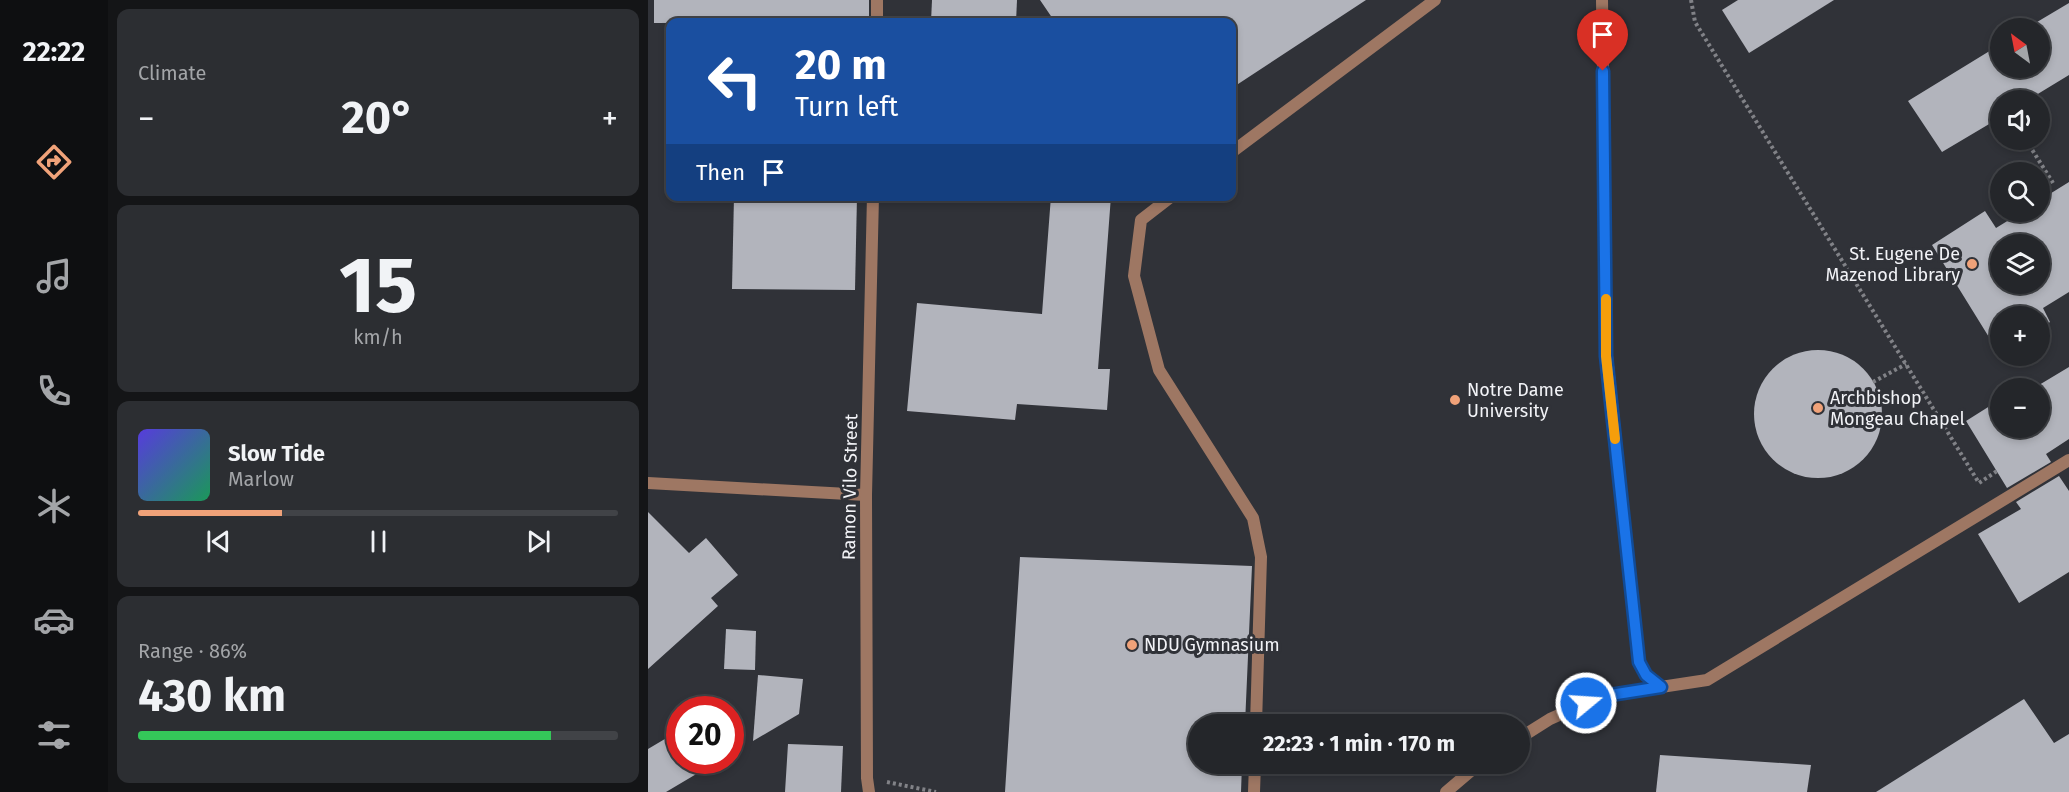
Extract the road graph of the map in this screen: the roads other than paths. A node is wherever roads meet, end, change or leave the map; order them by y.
1 (877, 0) edge
2 (1435, 0) edge
3 (1602, 0) edge
4 (877, 18) edge
5 (1236, 149) edge
6 (873, 201) edge
7 (1166, 201) edge
8 (2069, 460) edge
9 (648, 483) edge
10 (866, 495) junction
11 (1661, 687) junction
12 (1256, 714) edge
13 (1530, 732) edge
14 (1255, 774) edge
15 (1467, 774) edge
16 (869, 792) edge
17 (1254, 792) edge
18 (1446, 792) edge

1 - 4 street
2 - 5 street
3 - 11 street
6 - 10 street, Ramon Vilo Street
7 - 12 street
8 - 11 street
9 - 10 street
10 - 16 street, Ramon Vilo Street
11 - 13 street
14 - 17 street
15 - 18 street

